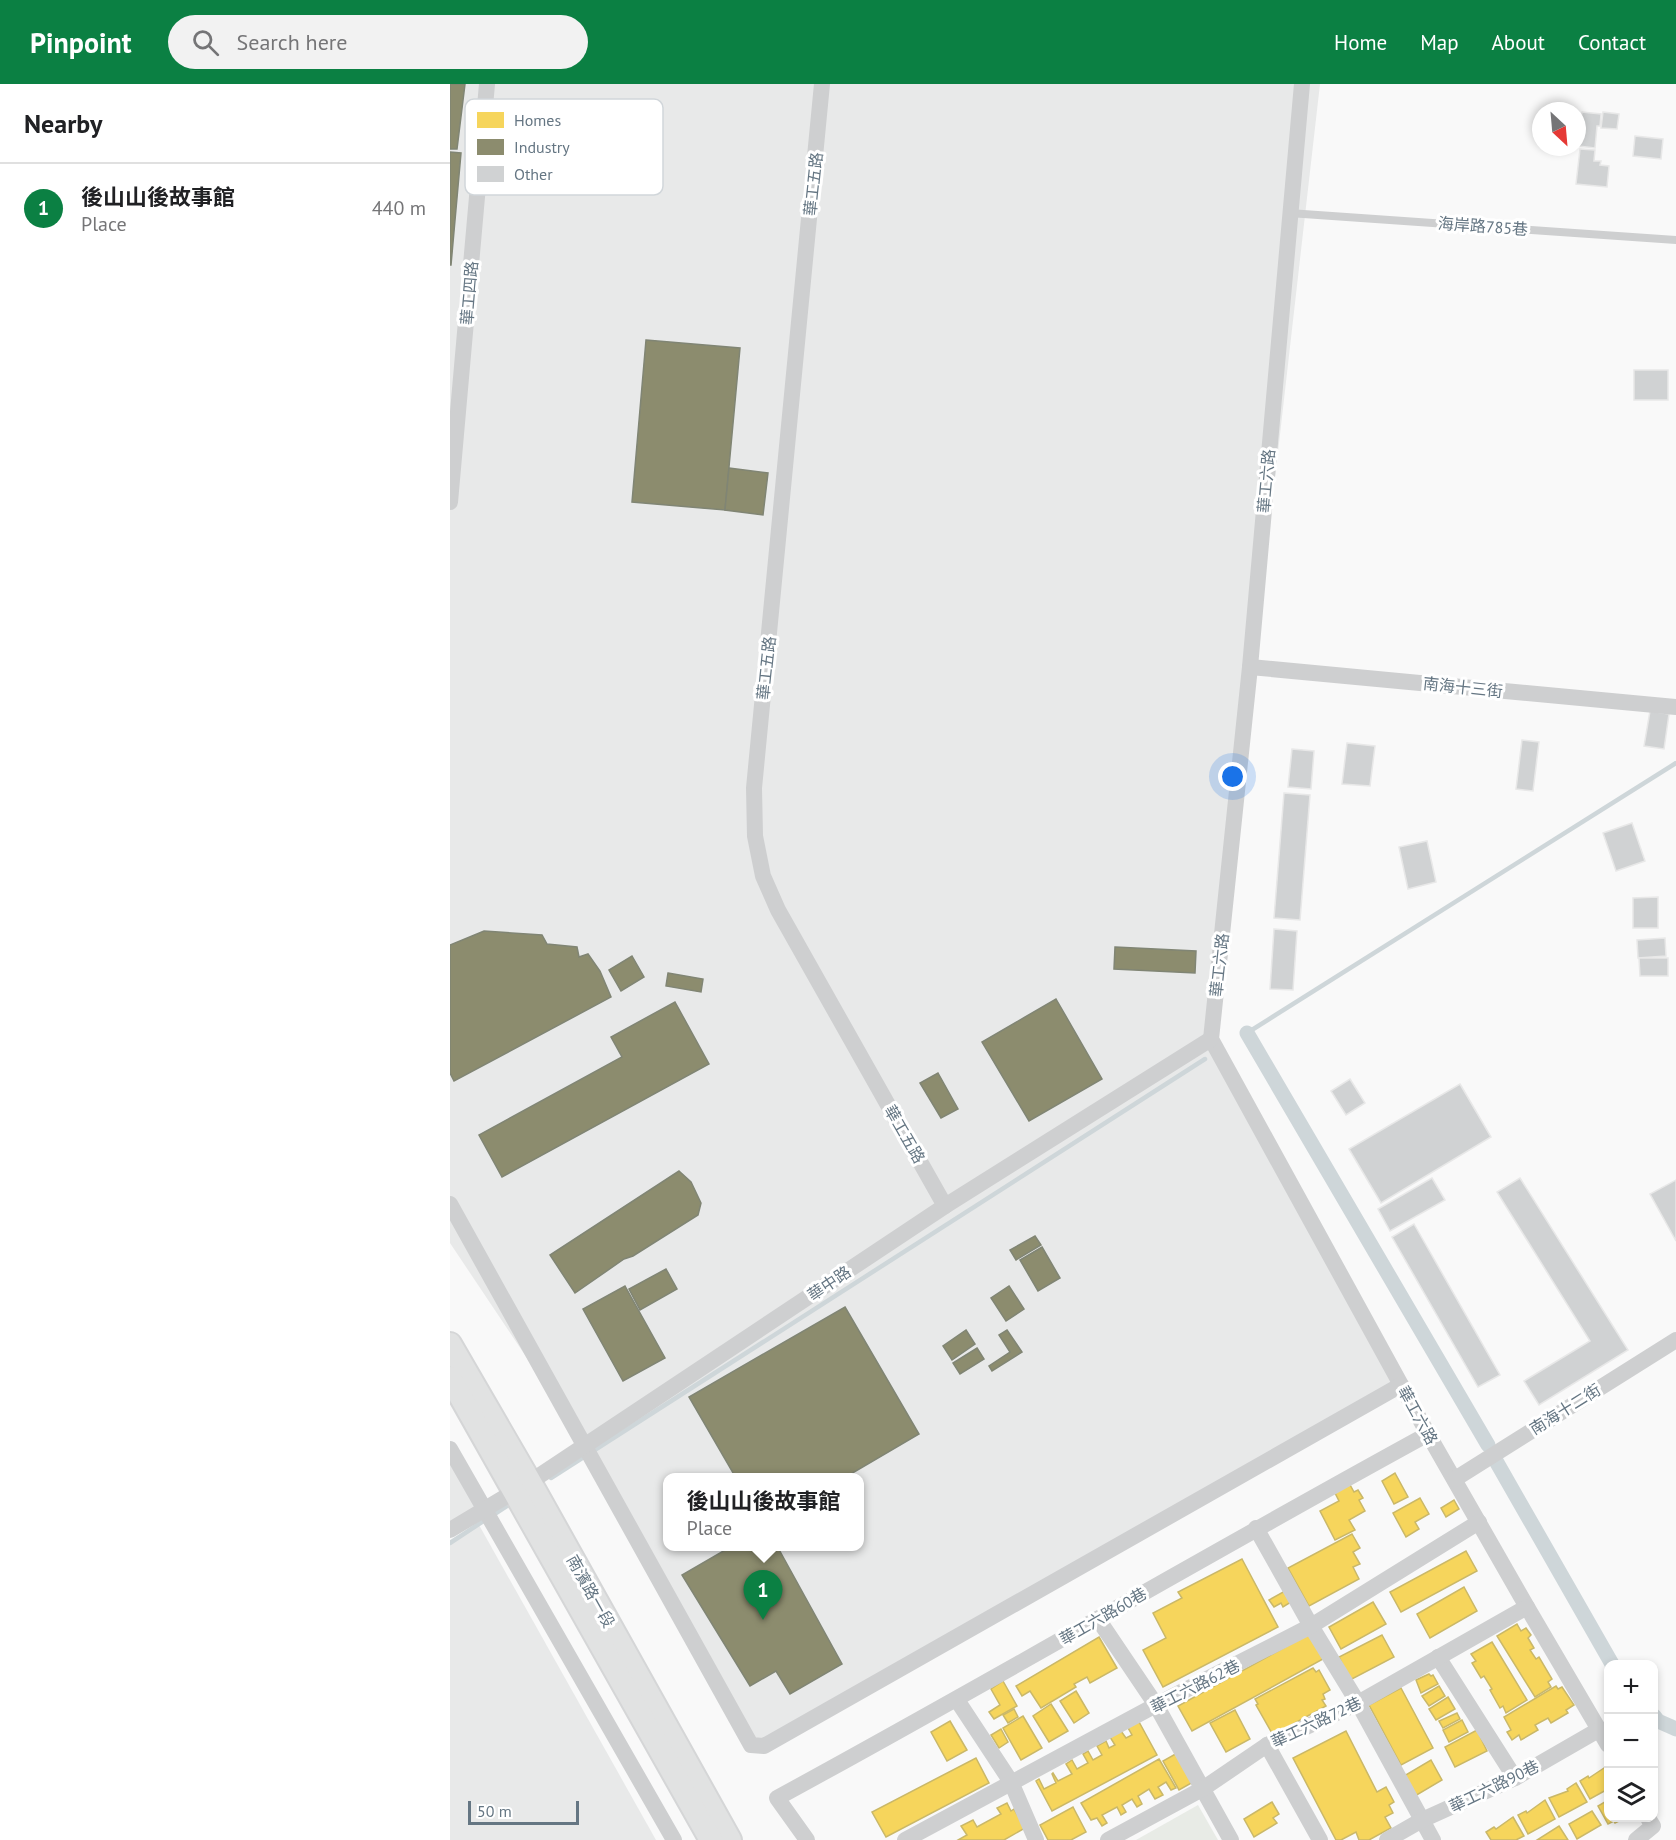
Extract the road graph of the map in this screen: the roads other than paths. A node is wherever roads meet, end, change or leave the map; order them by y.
1 (487, 84) edge
2 (822, 84) edge
3 (1302, 84) edge
4 (486, 99) edge
5 (477, 195) edge
6 (1289, 213) junction
7 (1676, 240) edge
8 (450, 502) edge
9 (1250, 667) junction
10 (1676, 707) edge
11 (1211, 1039) junction
12 (450, 1204) edge
13 (945, 1206) junction
14 (1676, 1340) edge
15 (450, 1344) edge
16 (450, 1378) edge
17 (1401, 1385) junction
18 (1428, 1434) junction
19 (585, 1445) junction
20 (450, 1449) edge
21 (1455, 1479) junction
22 (522, 1486) junction
23 (483, 1509) junction
24 (1479, 1522) junction
25 (1256, 1528) junction
26 (450, 1530) edge
27 (1527, 1607) junction
28 (1098, 1619) junction
29 (1311, 1626) junction
30 (1438, 1657) junction
31 (957, 1700) junction
32 (1358, 1703) junction
33 (1156, 1705) junction
34 (1600, 1729) junction
35 (1604, 1737) edge
36 (1267, 1745) junction
37 (1515, 1778) junction
38 (1011, 1782) junction
39 (1204, 1788) junction
40 (1422, 1820) junction
41 (1651, 1822) edge
42 (675, 1840) edge
43 (711, 1840) edge
44 (730, 1840) edge
45 (807, 1840) edge
46 (905, 1840) edge
47 (1036, 1840) edge
48 (1108, 1840) edge
49 (1231, 1840) edge
50 (1320, 1840) edge
51 (1388, 1840) edge
52 (1433, 1840) edge
53 (1636, 1840) edge

1 - 4 street, 華工四路
2 - 13 street, 華工五路
3 - 6 street, 華工六路
5 - 8 street, 華工四路
6 - 7 lane, 海岸路785巷
6 - 9 street, 華工六路
9 - 10 street, 南海十三街
9 - 11 street, 華工六路
11 - 13 street, 華中路
11 - 17 street, 華工六路
12 - 19 street
13 - 19 street, 華中路
14 - 21 street, 南海十二街
15 - 22 main road, 南濱路一段
16 - 22 main road, 南濱路一段
17 - 18 street, 華工六路
17 - 19 street
18 - 21 street, 華工六路
18 - 25 street, 華工六路60巷
19 - 22 street, 華中路
20 - 23 street
21 - 24 street, 華工六路
22 - 23 street, 華中路
22 - 43 main road, 南濱路一段
22 - 44 main road, 南濱路一段
23 - 26 street, 華中路
23 - 42 street
24 - 27 street, 華工六路
24 - 29 street, 華工六路62巷
25 - 28 street, 華工六路60巷
25 - 29 street
27 - 30 street, 華工六路72巷
27 - 34 street, 華工六路
28 - 31 street, 華工六路60巷
28 - 33 street
29 - 32 street
29 - 33 street, 華工六路62巷
30 - 32 street, 華工六路72巷
30 - 37 street
31 - 38 street
31 - 45 street, 華工六路60巷
32 - 36 street, 華工六路72巷
32 - 40 street
33 - 38 street, 華工六路62巷
33 - 39 street
34 - 35 street, 華工六路
34 - 37 street, 華工六路90巷
36 - 39 street, 華工六路72巷
36 - 50 street
37 - 40 street, 華工六路90巷
38 - 46 street, 華工六路62巷
38 - 47 street
39 - 48 street, 華工六路72巷
39 - 49 street
40 - 51 street, 華工六路90巷
40 - 52 street
41 - 53 street

